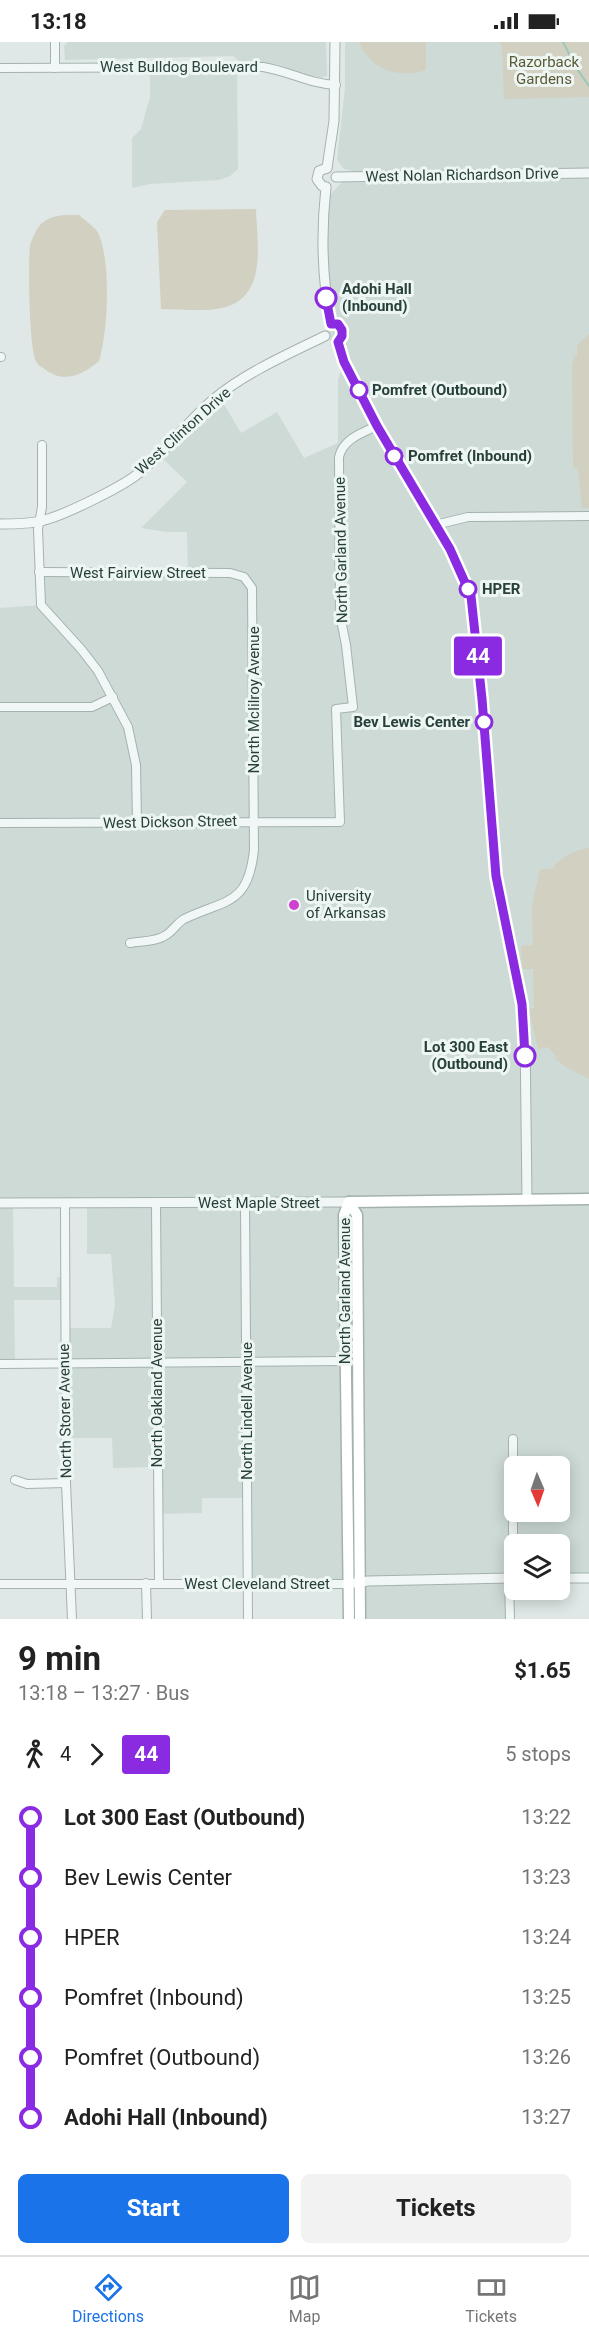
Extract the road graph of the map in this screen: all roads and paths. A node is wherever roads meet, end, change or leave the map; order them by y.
1 (55, 42) edge
2 (335, 42) edge
3 (0, 68) edge
4 (55, 68) junction
5 (336, 85) junction
6 (327, 168) junction
7 (589, 173) edge
8 (336, 177) junction
9 (326, 187) junction
10 (331, 324) junction
11 (325, 336) junction
12 (338, 342) junction
13 (377, 426) junction
14 (42, 445) dead end
15 (589, 516) edge
16 (40, 522) junction
17 (0, 524) edge
18 (435, 525) junction
19 (39, 572) junction
20 (247, 580) joint
21 (113, 697) junction
22 (0, 707) edge
23 (0, 822) edge
24 (255, 822) junction
25 (340, 822) joint
26 (137, 823) junction
27 (130, 942) dead end
28 (589, 1199) edge
29 (527, 1200) junction
30 (349, 1202) junction
31 (0, 1203) edge
32 (64, 1203) junction
33 (156, 1203) junction
34 (245, 1203) junction
35 (345, 1361) junction
36 (157, 1363) junction
37 (247, 1363) junction
38 (0, 1364) edge
39 (65, 1364) junction
40 (513, 1439) dead end
41 (15, 1480) dead end
42 (66, 1483) junction
43 (512, 1534) edge
44 (504, 1578) edge
45 (570, 1578) edge
46 (589, 1578) edge
47 (146, 1583) junction
48 (159, 1583) junction
49 (354, 1583) junction
50 (0, 1584) edge
51 (71, 1584) junction
52 (248, 1584) junction
53 (511, 1600) edge
54 (72, 1619) edge
55 (147, 1619) edge
56 (248, 1619) edge
57 (349, 1619) edge
58 (360, 1619) edge
59 (510, 1619) edge

1 - 4 street
2 - 5 street
3 - 4 street, West Bulldog Boulevard
4 - 5 street, West Bulldog Boulevard
5 - 6 street
6 - 8 street
6 - 9 street
7 - 8 street, West Nolan Richardson Drive
8 - 9 street
9 - 10 street
10 - 11 street
10 - 12 street
11 - 12 street
11 - 16 street, West Clinton Drive
12 - 13 street
13 - 18 street
13 - 25 street, North Garland Avenue
14 - 16 street
15 - 18 street
16 - 17 street
16 - 19 street
18 - 29 street
19 - 20 street, West Fairview Street
19 - 21 street
20 - 24 street, North McIilroy Avenue
21 - 22 street
21 - 26 street
23 - 26 street, West Dickson Street
24 - 25 street, West Dickson Street
24 - 26 street, West Dickson Street
24 - 27 street, North McIilroy Avenue
28 - 29 main road, West Maple Street
29 - 30 main road, West Maple Street
30 - 34 street, West Maple Street
30 - 35 main road, North Garland Avenue
30 - 49 main road, North Garland Avenue
31 - 32 street, West Maple Street
32 - 33 street, West Maple Street
32 - 39 street, North Storer Avenue
33 - 34 street, West Maple Street
33 - 36 street, North Oakland Avenue
34 - 37 street, North Lindell Avenue
35 - 37 street
35 - 49 main road, North Garland Avenue
36 - 37 street
36 - 39 street
36 - 48 street, North Oakland Avenue
37 - 52 street, North Lindell Avenue
38 - 39 street
39 - 42 street, North Storer Avenue
40 - 43 street
41 - 42 street
42 - 51 street, North Storer Avenue
44 - 49 street, West Cleveland Street
45 - 46 street
47 - 48 street, West Cleveland Street
47 - 51 street, West Cleveland Street
47 - 55 street
48 - 52 street, West Cleveland Street
49 - 52 street, West Cleveland Street
49 - 57 main road, North Garland Avenue
49 - 58 main road, North Garland Avenue
50 - 51 street, West Cleveland Street
51 - 54 street, North Storer Avenue
52 - 56 street, North Lindell Avenue
53 - 59 street

